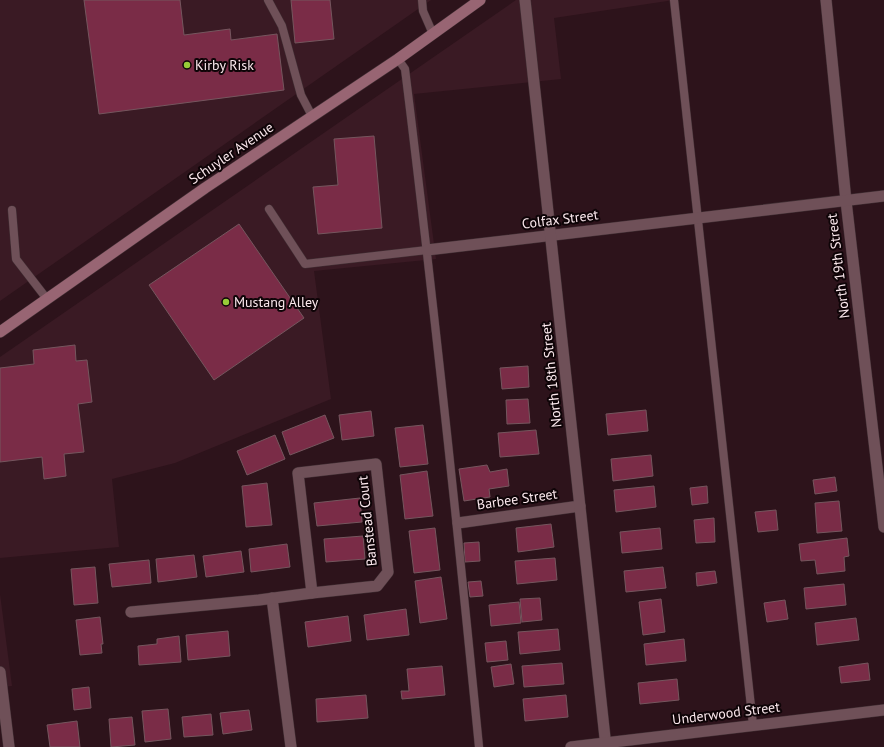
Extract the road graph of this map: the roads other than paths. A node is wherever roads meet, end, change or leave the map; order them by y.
1 (268, 0) edge
2 (422, 0) edge
3 (480, 0) edge
4 (525, 0) edge
5 (674, 0) edge
6 (826, 0) edge
7 (433, 34) junction
8 (398, 59) junction
9 (312, 116) junction
10 (884, 196) edge
11 (846, 201) junction
12 (269, 209) dead end
13 (12, 210) dead end
14 (698, 219) junction
15 (551, 235) junction
16 (427, 250) junction
17 (47, 299) junction
18 (0, 332) edge
19 (580, 506) junction
20 (458, 523) junction
21 (884, 527) edge
22 (312, 593) junction
23 (272, 598) junction
24 (130, 612) dead end
25 (0, 672) edge
26 (1, 685) edge
27 (884, 710) edge
28 (753, 725) junction
29 (606, 745) edge
30 (9, 747) edge
31 (290, 747) edge
32 (479, 747) edge
33 (571, 747) edge

1 - 9 lane
2 - 7 lane
3 - 7 main road, Schuyler Avenue
4 - 15 street, North 18th Street
5 - 14 lane
6 - 11 street, North 19th Street
7 - 8 main road, Schuyler Avenue
8 - 9 main road, Schuyler Avenue
8 - 16 lane
9 - 17 main road, Schuyler Avenue
10 - 11 street, Colfax Street
11 - 14 street, Colfax Street
11 - 21 street, North 19th Street
12 - 16 lane, Colfax Street
13 - 17 lane
14 - 15 street, Colfax Street
14 - 28 lane
15 - 16 street, Colfax Street
15 - 19 street, North 18th Street
16 - 20 lane
17 - 18 main road, Schuyler Avenue
19 - 20 street, Barbee Street
19 - 29 street, North 18th Street
20 - 32 lane
22 - 22 street, Banstead Court
22 - 23 street, Banstead Court
23 - 24 street, Banstead Court
23 - 31 street
25 - 26 street
26 - 30 street
27 - 28 street, Underwood Street
28 - 29 street, Underwood Street
29 - 33 street, Underwood Street

